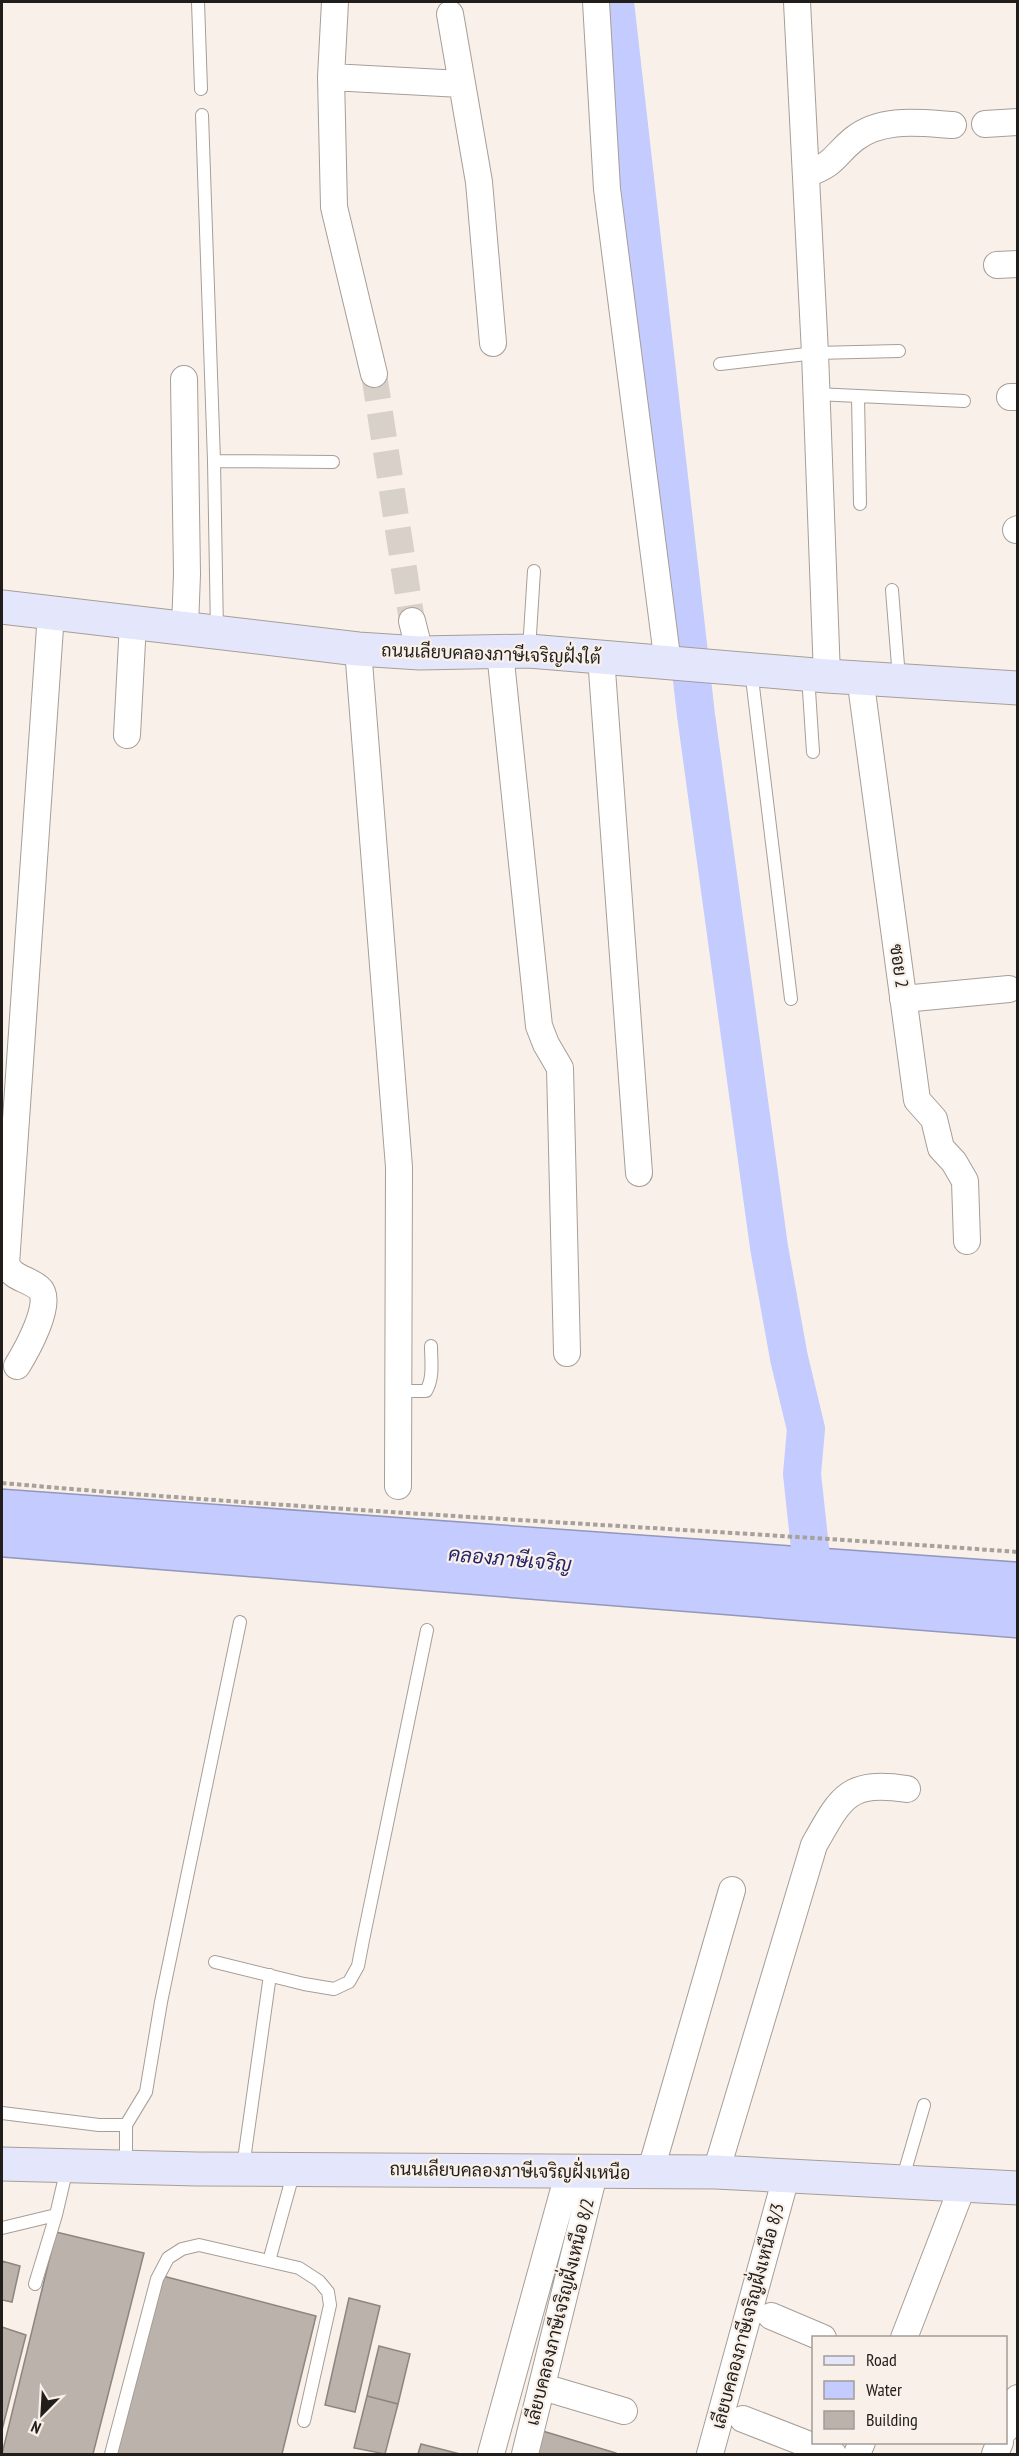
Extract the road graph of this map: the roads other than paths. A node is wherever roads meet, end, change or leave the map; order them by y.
1 (198, 2) edge
2 (335, 2) edge
3 (596, 2) edge
4 (797, 2) edge
5 (450, 14) dead end
6 (331, 77) junction
7 (461, 84) junction
8 (201, 88) dead end
9 (202, 115) dead end
10 (1017, 122) edge
11 (985, 124) dead end
12 (953, 125) dead end
13 (806, 174) junction
14 (493, 343) dead end
15 (899, 351) dead end
16 (815, 353) junction
17 (720, 364) dead end
18 (374, 374) tunnel mouth
19 (184, 379) dead end
20 (816, 394) junction
21 (858, 396) junction
22 (964, 401) dead end
23 (214, 461) junction
24 (333, 462) dead end
25 (860, 504) dead end
26 (534, 571) dead end
27 (892, 590) dead end
28 (2, 607) edge
29 (51, 613) junction
30 (412, 621) tunnel mouth
31 (133, 623) junction
32 (184, 627) junction
33 (217, 632) junction
34 (358, 649) junction
35 (420, 652) junction
36 (515, 652) junction
37 (601, 657) junction
38 (681, 664) junction
39 (751, 669) junction
40 (817, 675) junction
41 (860, 677) junction
42 (899, 680) junction
43 (1017, 688) edge
44 (127, 735) dead end
45 (813, 752) dead end
46 (1009, 990) dead end
47 (791, 999) dead end
48 (903, 999) junction
49 (639, 1173) dead end
50 (967, 1241) dead end
51 (431, 1346) dead end
52 (567, 1353) dead end
53 (17, 1366) dead end
54 (397, 1391) junction
55 (398, 1486) dead end
56 (240, 1622) dead end
57 (427, 1630) dead end
58 (908, 1789) dead end
59 (732, 1890) dead end
60 (215, 1962) dead end
61 (270, 1976) junction
62 (924, 2105) dead end
63 (2, 2113) edge
64 (126, 2125) junction
65 (2, 2164) edge
66 (67, 2167) junction
67 (126, 2168) junction
68 (243, 2170) junction
69 (294, 2170) junction
70 (582, 2170) junction
71 (716, 2172) junction
72 (650, 2173) junction
73 (786, 2177) junction
74 (902, 2182) junction
75 (963, 2185) junction
76 (1017, 2188) edge
77 (56, 2215) junction
78 (2, 2228) edge
79 (269, 2261) junction
80 (35, 2284) dead end
81 (771, 2316) dead end
82 (821, 2336) edge
83 (904, 2336) edge
84 (543, 2387) junction
85 (1017, 2398) edge
86 (624, 2411) dead end
87 (743, 2420) dead end
88 (304, 2421) dead end
89 (1007, 2424) edge
90 (111, 2454) edge
91 (492, 2454) edge
92 (525, 2454) edge
93 (710, 2454) edge
94 (833, 2454) edge

1 - 8 lane
2 - 6 street
3 - 38 street
4 - 13 street
5 - 7 street
6 - 7 street
6 - 18 street
7 - 14 street
9 - 23 lane
10 - 11 street
12 - 13 street
13 - 16 street
15 - 16 lane
16 - 17 lane
16 - 20 street
19 - 32 street
20 - 21 lane
20 - 40 street
21 - 22 lane
21 - 25 lane
23 - 24 lane
23 - 33 lane
26 - 36 lane
27 - 42 lane
28 - 29 main road, ถนนเลียบคลองภาษีเจริญฝั่งใต้
29 - 31 main road, ถนนเลียบคลองภาษีเจริญฝั่งใต้
29 - 53 street
30 - 35 street
31 - 32 main road, ถนนเลียบคลองภาษีเจริญฝั่งใต้
31 - 44 street
32 - 33 main road, ถนนเลียบคลองภาษีเจริญฝั่งใต้
33 - 34 main road, ถนนเลียบคลองภาษีเจริญฝั่งใต้
34 - 35 main road, ถนนเลียบคลองภาษีเจริญฝั่งใต้
34 - 54 street
35 - 36 main road, ถนนเลียบคลองภาษีเจริญฝั่งใต้
36 - 37 main road, ถนนเลียบคลองภาษีเจริญฝั่งใต้
36 - 52 street
37 - 38 main road, ถนนเลียบคลองภาษีเจริญฝั่งใต้
37 - 49 street
38 - 39 main road, ถนนเลียบคลองภาษีเจริญฝั่งใต้
39 - 40 main road, ถนนเลียบคลองภาษีเจริญฝั่งใต้
39 - 47 lane
40 - 41 main road, ถนนเลียบคลองภาษีเจริญฝั่งใต้
40 - 45 lane
41 - 42 main road, ถนนเลียบคลองภาษีเจริญฝั่งใต้
41 - 48 street, ซอย 2
42 - 43 main road, ถนนเลียบคลองภาษีเจริญฝั่งใต้
46 - 48 street
48 - 50 street, ซอย 2
51 - 54 lane
54 - 55 street
56 - 64 lane
57 - 61 lane
58 - 71 street
59 - 72 street
60 - 61 lane
61 - 68 lane
62 - 74 lane
63 - 64 lane
64 - 67 lane
65 - 66 main road, ถนนเลียบคลองภาษีเจริญฝั่งเหนือ
66 - 67 main road, ถนนเลียบคลองภาษีเจริญฝั่งเหนือ
66 - 77 lane
67 - 68 main road, ถนนเลียบคลองภาษีเจริญฝั่งเหนือ
68 - 69 main road, ถนนเลียบคลองภาษีเจริญฝั่งเหนือ
69 - 70 main road, ถนนเลียบคลองภาษีเจริญฝั่งเหนือ
69 - 79 lane
70 - 72 main road, ถนนเลียบคลองภาษีเจริญฝั่งเหนือ
70 - 84 street, เลียบคลองภาษีเจริญฝั่งเหนือ 8/2
70 - 91 street
71 - 72 main road, ถนนเลียบคลองภาษีเจริญฝั่งเหนือ
71 - 73 main road, ถนนเลียบคลองภาษีเจริญฝั่งเหนือ
73 - 74 main road, ถนนเลียบคลองภาษีเจริญฝั่งเหนือ
73 - 93 street, เลียบคลองภาษีเจริญฝั่งเหนือ 8/3
74 - 75 main road, ถนนเลียบคลองภาษีเจริญฝั่งเหนือ
75 - 76 main road, ถนนเลียบคลองภาษีเจริญฝั่งเหนือ
75 - 83 street
77 - 78 lane
77 - 80 lane
79 - 88 lane
79 - 90 lane
81 - 82 street
84 - 86 street
84 - 92 street, เลียบคลองภาษีเจริญฝั่งเหนือ 8/2
85 - 89 street
87 - 94 street

